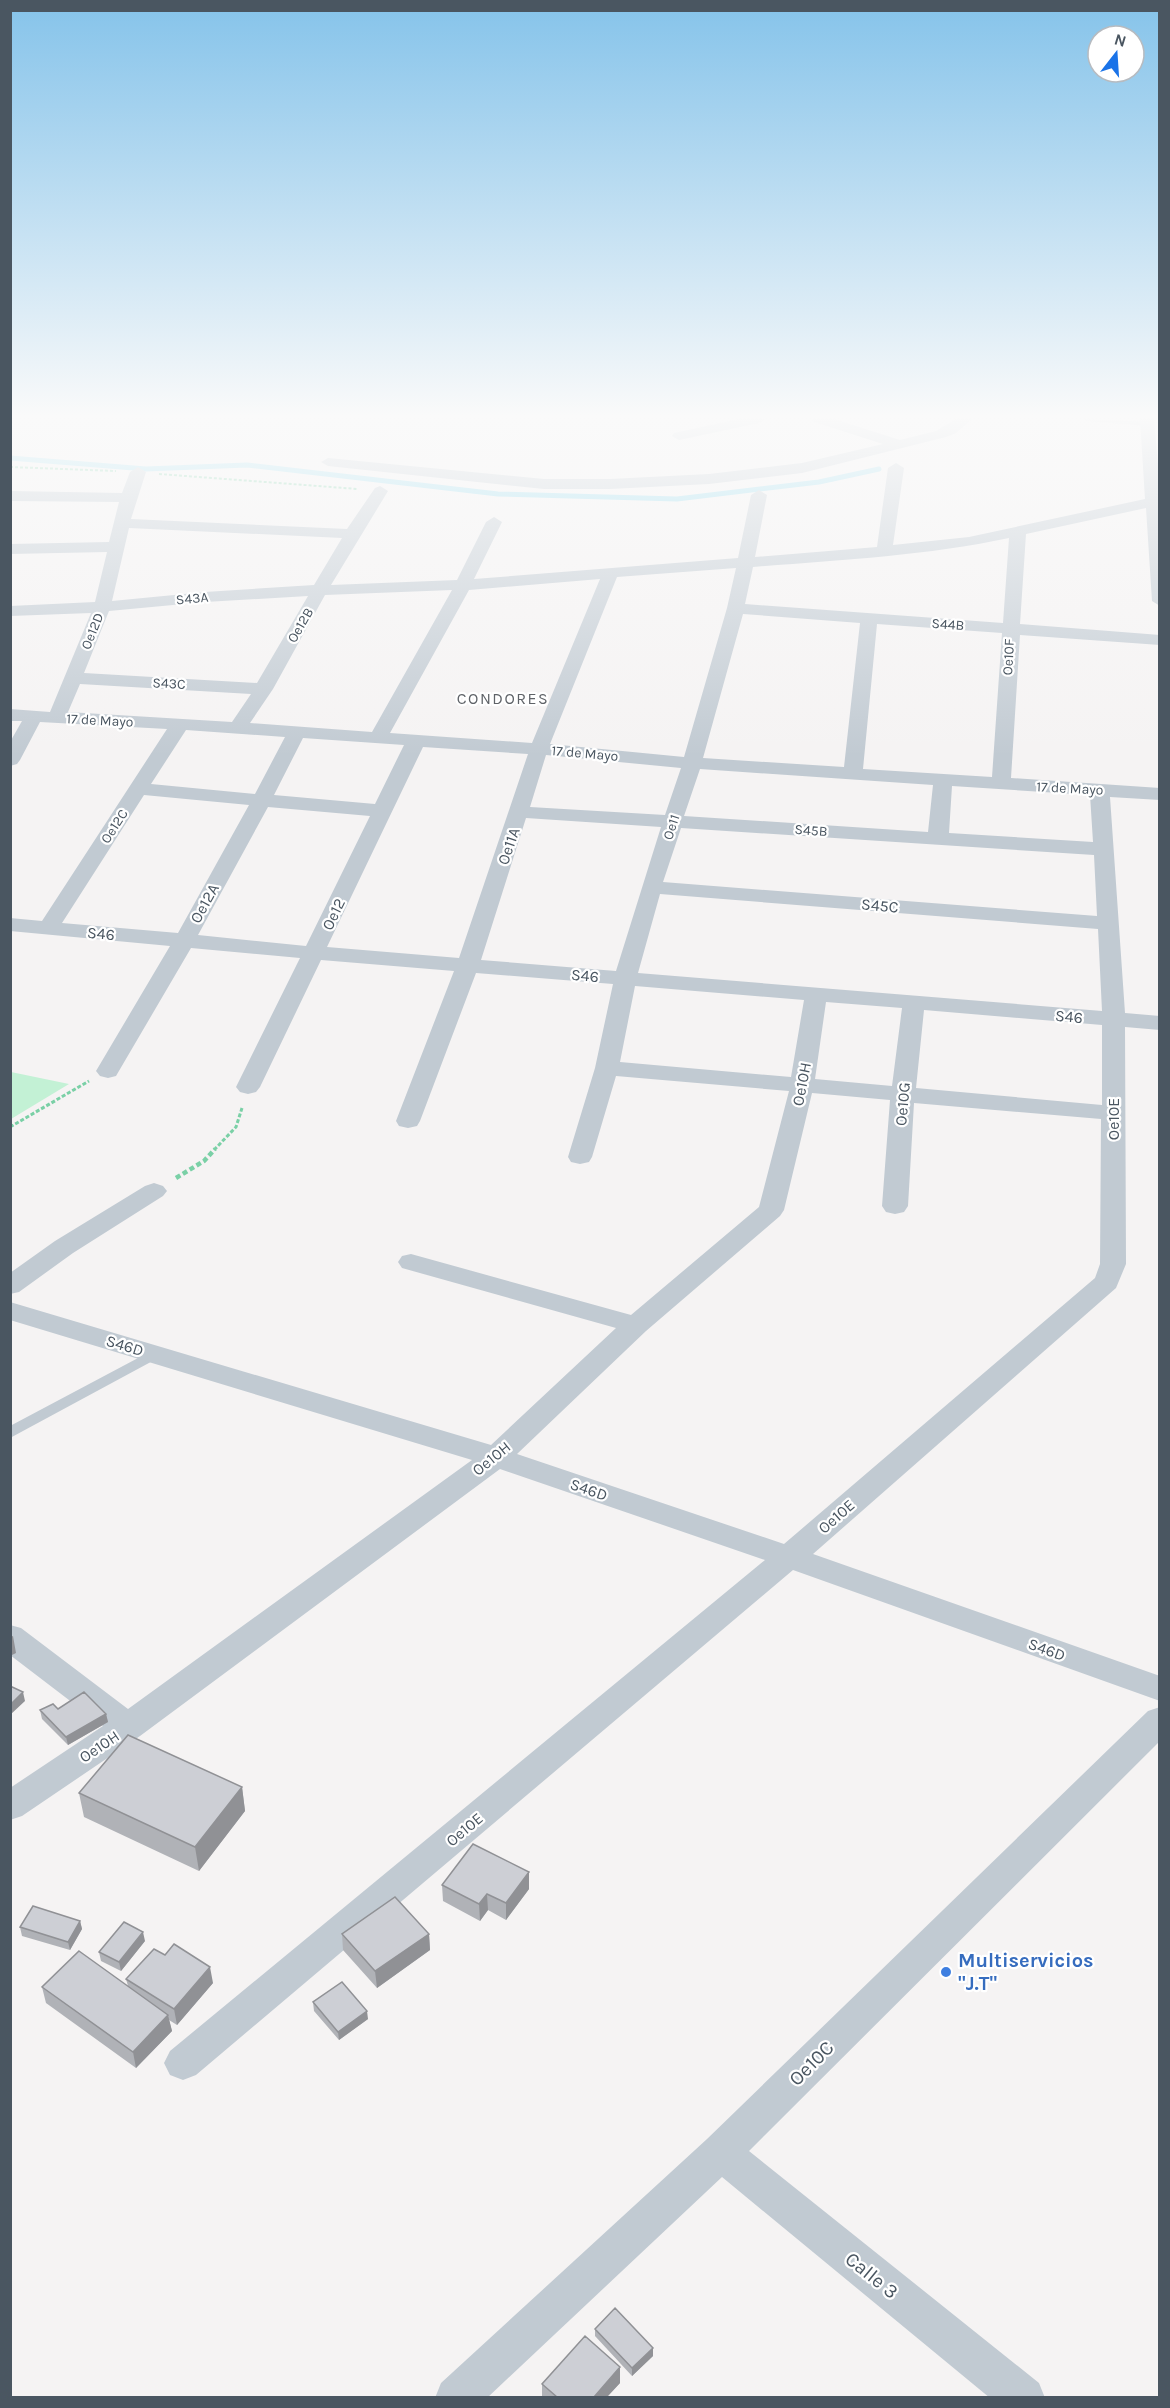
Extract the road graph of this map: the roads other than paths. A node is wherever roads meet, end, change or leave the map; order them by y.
1 (120, 531) edge
2 (296, 531) edge
3 (352, 531) edge
4 (489, 531) edge
5 (751, 531) edge
6 (887, 531) edge
7 (1012, 531) edge
8 (1018, 531) edge
9 (1157, 531) edge
10 (350, 534) junction
11 (115, 547) junction
12 (10, 549) edge
13 (884, 551) junction
14 (745, 561) junction
15 (611, 573) junction
16 (463, 585) junction
17 (321, 590) junction
18 (1160, 601) edge
19 (102, 607) junction
20 (736, 608) junction
21 (10, 611) edge
22 (869, 618) junction
23 (1010, 629) junction
24 (1160, 640) edge
25 (74, 678) junction
26 (264, 689) junction
27 (10, 715) edge
28 (34, 716) junction
29 (57, 717) junction
30 (180, 724) junction
31 (238, 728) junction
32 (296, 734) junction
33 (378, 738) junction
34 (416, 741) junction
35 (538, 749) junction
36 (10, 760) edge
37 (692, 763) junction
38 (853, 772) junction
39 (943, 780) junction
40 (1001, 784) junction
41 (138, 789) junction
42 (1100, 790) junction
43 (1160, 794) edge
44 (261, 802) junction
45 (383, 811) junction
46 (519, 812) junction
47 (673, 821) junction
48 (938, 838) junction
49 (1103, 849) junction
50 (651, 887) junction
51 (1109, 923) junction
52 (10, 924) edge
53 (48, 928) junction
54 (183, 941) junction
55 (314, 953) junction
56 (468, 965) junction
57 (625, 979) junction
58 (816, 995) junction
59 (914, 1003) junction
60 (1114, 1020) junction
61 (1160, 1023) edge
62 (607, 1068) junction
63 (108, 1071) road end
64 (802, 1086) junction
65 (248, 1087) road end
66 (903, 1093) junction
67 (1113, 1113) junction
68 (408, 1121) dead end
69 (580, 1157) dead end
70 (154, 1191) road end
71 (895, 1206) dead end
72 (411, 1262) dead end
73 (10, 1286) edge
74 (10, 1311) edge
75 (636, 1325) junction
76 (155, 1354) junction
77 (10, 1432) edge
78 (496, 1457) junction
79 (789, 1557) junction
80 (10, 1637) edge
81 (1160, 1689) edge
82 (1160, 1720) edge
83 (128, 1726) junction
84 (10, 1806) edge
85 (183, 2063) dead end
86 (721, 2152) junction
87 (464, 2395) edge
88 (1024, 2397) edge

1 - 11 street, Oe12D
2 - 10 street
3 - 10 street, Oe12B
4 - 16 street
5 - 14 street, Oe11
6 - 13 street
7 - 13 street, S43A
8 - 23 street, Oe10F
9 - 18 street
10 - 17 street, Oe12B
11 - 12 street
11 - 19 street, Oe12D
13 - 14 street, S43A
14 - 15 street, S43A
14 - 20 street, Oe11
15 - 16 street, S43A
15 - 35 street, Oe11A
16 - 17 street, S43A
16 - 33 street
17 - 19 street, S43A
17 - 26 street, Oe12B
19 - 21 street, S43A
19 - 25 street, Oe12D
20 - 22 street, S44B
20 - 37 street, Oe11
22 - 23 street, S44B
22 - 38 street
23 - 24 street, S44B
23 - 40 street, Oe10F
25 - 26 street, S43C
25 - 29 street, Oe12D
26 - 31 street, Oe12B
27 - 28 street, 17 de Mayo
28 - 29 street, 17 de Mayo
28 - 36 street
29 - 30 street, 17 de Mayo
30 - 31 street, 17 de Mayo
30 - 41 street, Oe12C
31 - 32 street, 17 de Mayo
32 - 33 street, 17 de Mayo
32 - 44 street, Oe12A
33 - 34 street, 17 de Mayo
34 - 35 street, 17 de Mayo
34 - 45 street, Oe12
35 - 37 street, 17 de Mayo
35 - 46 street, Oe11A
37 - 38 street, 17 de Mayo
37 - 47 street, Oe11
38 - 39 street, 17 de Mayo
39 - 40 street, 17 de Mayo
39 - 48 street
40 - 42 street, 17 de Mayo
41 - 44 street
41 - 53 street, Oe12C
42 - 43 street, 17 de Mayo
42 - 49 street, Oe10E
44 - 45 street
44 - 54 street, Oe12A
45 - 55 street, Oe12
46 - 47 street, S45B
46 - 56 street, Oe11A
47 - 48 street, S45B
47 - 50 street, Oe11
48 - 49 street, S45B
49 - 51 street, Oe10E
50 - 51 street, S45C
50 - 57 street, Oe11
51 - 60 street, Oe10E
52 - 53 street, S46
53 - 54 street, S46
54 - 55 street, S46
54 - 63 street, Oe12A
55 - 56 street, S46
55 - 65 street, Oe12
56 - 57 street, S46
56 - 68 street, Oe11A
57 - 58 street, S46
57 - 62 street, Oe11
58 - 59 street, S46
58 - 64 street, Oe10H
59 - 60 street, S46
59 - 66 street, Oe10G
60 - 61 street, S46
60 - 67 street, Oe10E
62 - 64 street
62 - 69 street, Oe11
64 - 66 street
64 - 75 street, Oe10H
66 - 67 street
66 - 71 street, Oe10G
67 - 79 street, Oe10E
70 - 73 street
72 - 75 street
74 - 76 street, S46D
75 - 78 street, Oe10H
76 - 77 lane
76 - 78 street, S46D
78 - 79 street, S46D
78 - 83 street, Oe10H
79 - 81 street, S46D
79 - 85 street, Oe10E
80 - 83 street
82 - 86 street, Oe10C
83 - 84 street, Oe10H
86 - 87 street, Oe10C
86 - 88 street, Calle 3

